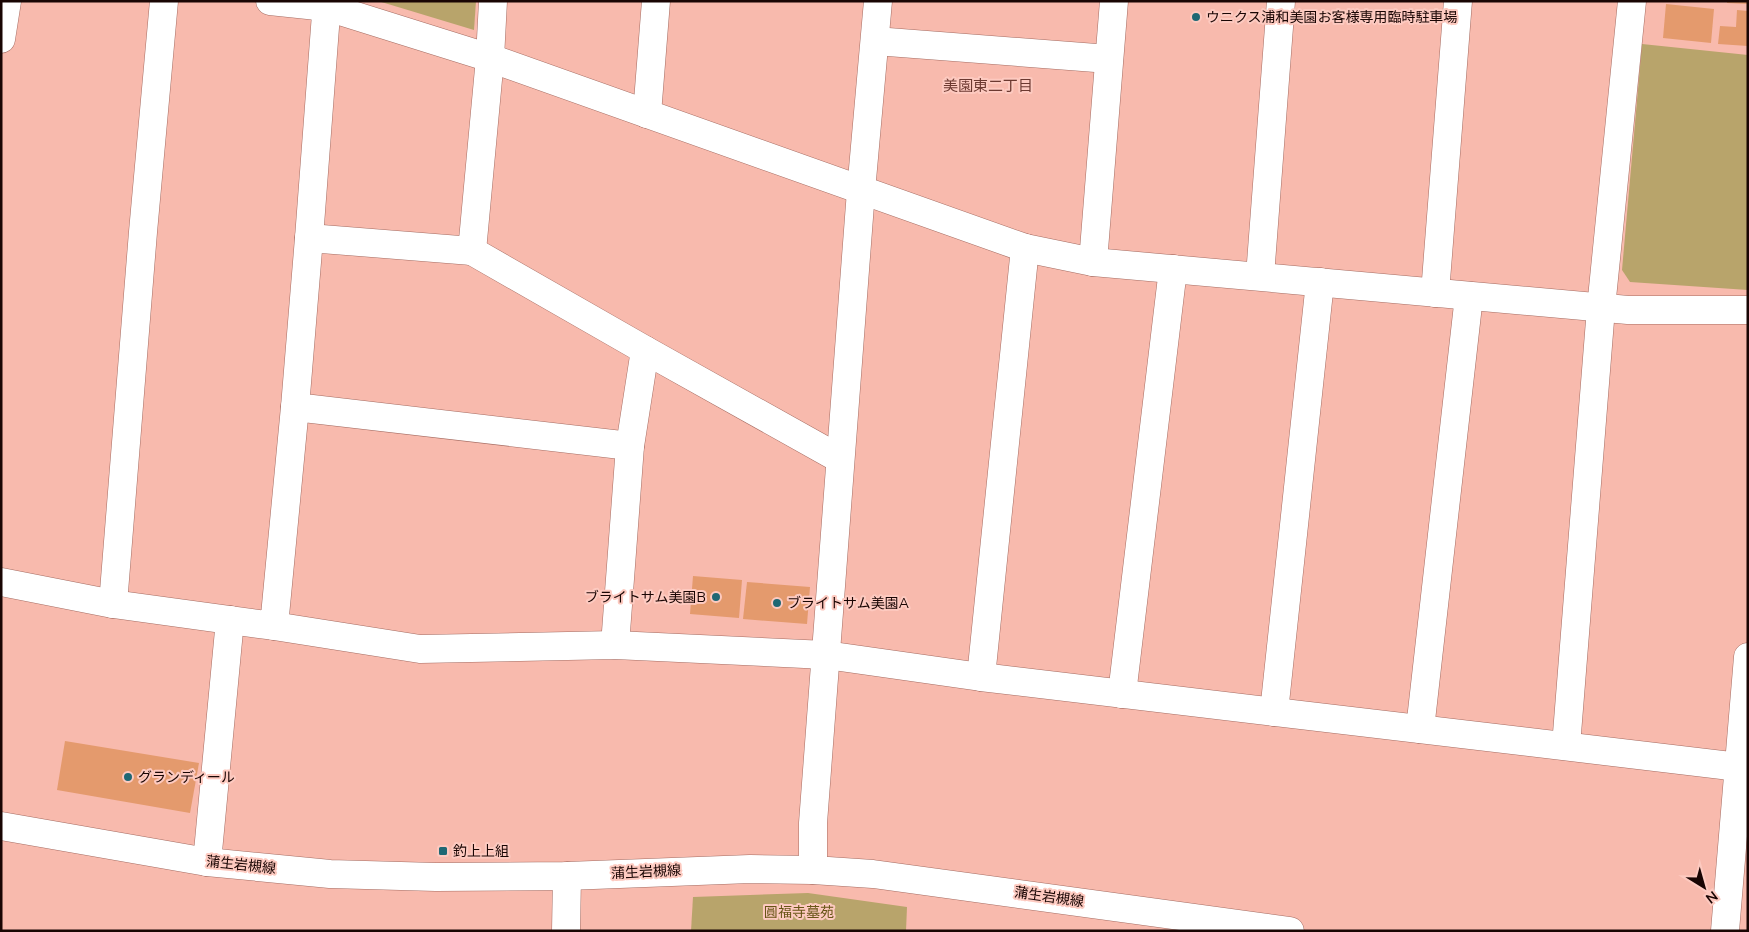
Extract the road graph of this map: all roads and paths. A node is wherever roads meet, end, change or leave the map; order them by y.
1 (7, 1) edge
2 (164, 1) edge
3 (270, 1) edge
4 (493, 1) edge
5 (656, 1) edge
6 (878, 1) edge
7 (1114, 1) edge
8 (1281, 1) edge
9 (1458, 1) edge
10 (1632, 1) edge
11 (327, 4) edge
12 (1, 39) edge
13 (875, 41) junction
14 (490, 58) junction
15 (1109, 59) junction
16 (647, 114) junction
17 (861, 191) junction
18 (309, 238) junction
19 (1025, 248) junction
20 (472, 251) junction
21 (1093, 262) junction
22 (1172, 269) junction
23 (1260, 276) junction
24 (1320, 282) junction
25 (1435, 293) junction
26 (1469, 296) junction
27 (1601, 308) junction
28 (1748, 310) edge
29 (645, 350) junction
30 (295, 406) junction
31 (630, 446) junction
32 (840, 459) junction
33 (1, 582) edge
34 (113, 604) junction
35 (230, 620) junction
36 (274, 626) junction
37 (615, 645) junction
38 (826, 655) junction
39 (1748, 657) edge
40 (981, 677) junction
41 (1122, 694) junction
42 (1274, 712) junction
43 (1420, 729) junction
44 (1566, 746) junction
45 (1743, 768) edge
46 (1, 826) edge
47 (207, 862) junction
48 (813, 870) junction
49 (567, 876) junction
50 (566, 931) edge
51 (1290, 931) edge
52 (1725, 931) edge

1 - 12 street
2 - 34 street
3 - 11 street
4 - 14 street
5 - 16 street
6 - 13 street
7 - 15 street
8 - 23 street
9 - 25 street
10 - 27 street
11 - 14 street
11 - 18 street
13 - 15 street
13 - 17 street
14 - 16 street
14 - 20 street
15 - 21 street
16 - 17 street
17 - 19 street
17 - 32 street
18 - 20 street
18 - 30 street
19 - 21 street
19 - 40 street
20 - 29 street
21 - 22 street
22 - 23 street
22 - 41 street
23 - 24 street
24 - 25 street
24 - 42 street
25 - 26 street
26 - 27 street
26 - 43 street
27 - 28 street
27 - 44 street
29 - 31 street
29 - 32 street
30 - 31 street
30 - 36 street
31 - 37 street
32 - 38 street
33 - 34 street
34 - 35 street
35 - 36 street
35 - 47 street
36 - 37 street
37 - 38 street
38 - 40 street
38 - 48 street
39 - 45 street
40 - 41 street
41 - 42 street
42 - 43 street
43 - 44 street
44 - 45 street
45 - 52 street
46 - 47 street, 蒲生岩槻線
47 - 49 street, 蒲生岩槻線
48 - 49 street, 蒲生岩槻線
48 - 51 street, 蒲生岩槻線
49 - 50 street

